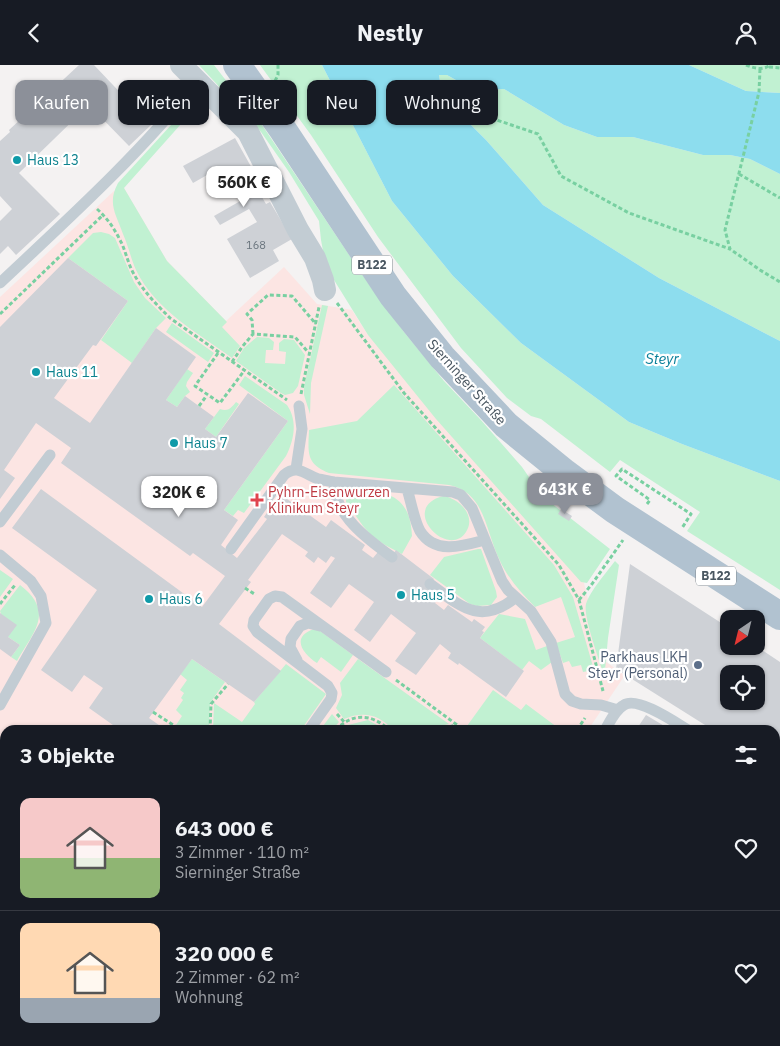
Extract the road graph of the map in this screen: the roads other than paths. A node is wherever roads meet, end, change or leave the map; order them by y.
1 (181, 65) edge
2 (237, 65) edge
3 (195, 80) edge
4 (209, 94) edge
5 (159, 125) edge
6 (0, 283) edge
7 (325, 290) road end
8 (299, 406) road end
9 (50, 455) dead end
10 (296, 469) junction
11 (334, 482) junction
12 (408, 489) junction
13 (0, 522) edge
14 (485, 540) junction
15 (230, 549) dead end
16 (0, 555) edge
17 (392, 557) dead end
18 (430, 584) dead end
19 (515, 598) junction
20 (780, 616) edge
21 (324, 627) junction
22 (299, 664) junction
23 (386, 672) road end
24 (0, 705) edge
25 (618, 710) junction
26 (313, 725) edge
27 (608, 725) edge
28 (679, 725) edge

1 - 3 street
2 - 20 main road, Sierninger Straße / B122
4 - 7 street
5 - 6 lane
8 - 10 lane
9 - 13 lane
10 - 11 lane
10 - 15 lane
11 - 12 lane
11 - 17 lane
12 - 14 lane
12 - 14 lane
14 - 19 lane
16 - 24 lane
18 - 19 lane
19 - 25 lane
21 - 22 lane
21 - 22 lane
21 - 23 lane
22 - 26 lane
25 - 27 lane
25 - 28 lane

